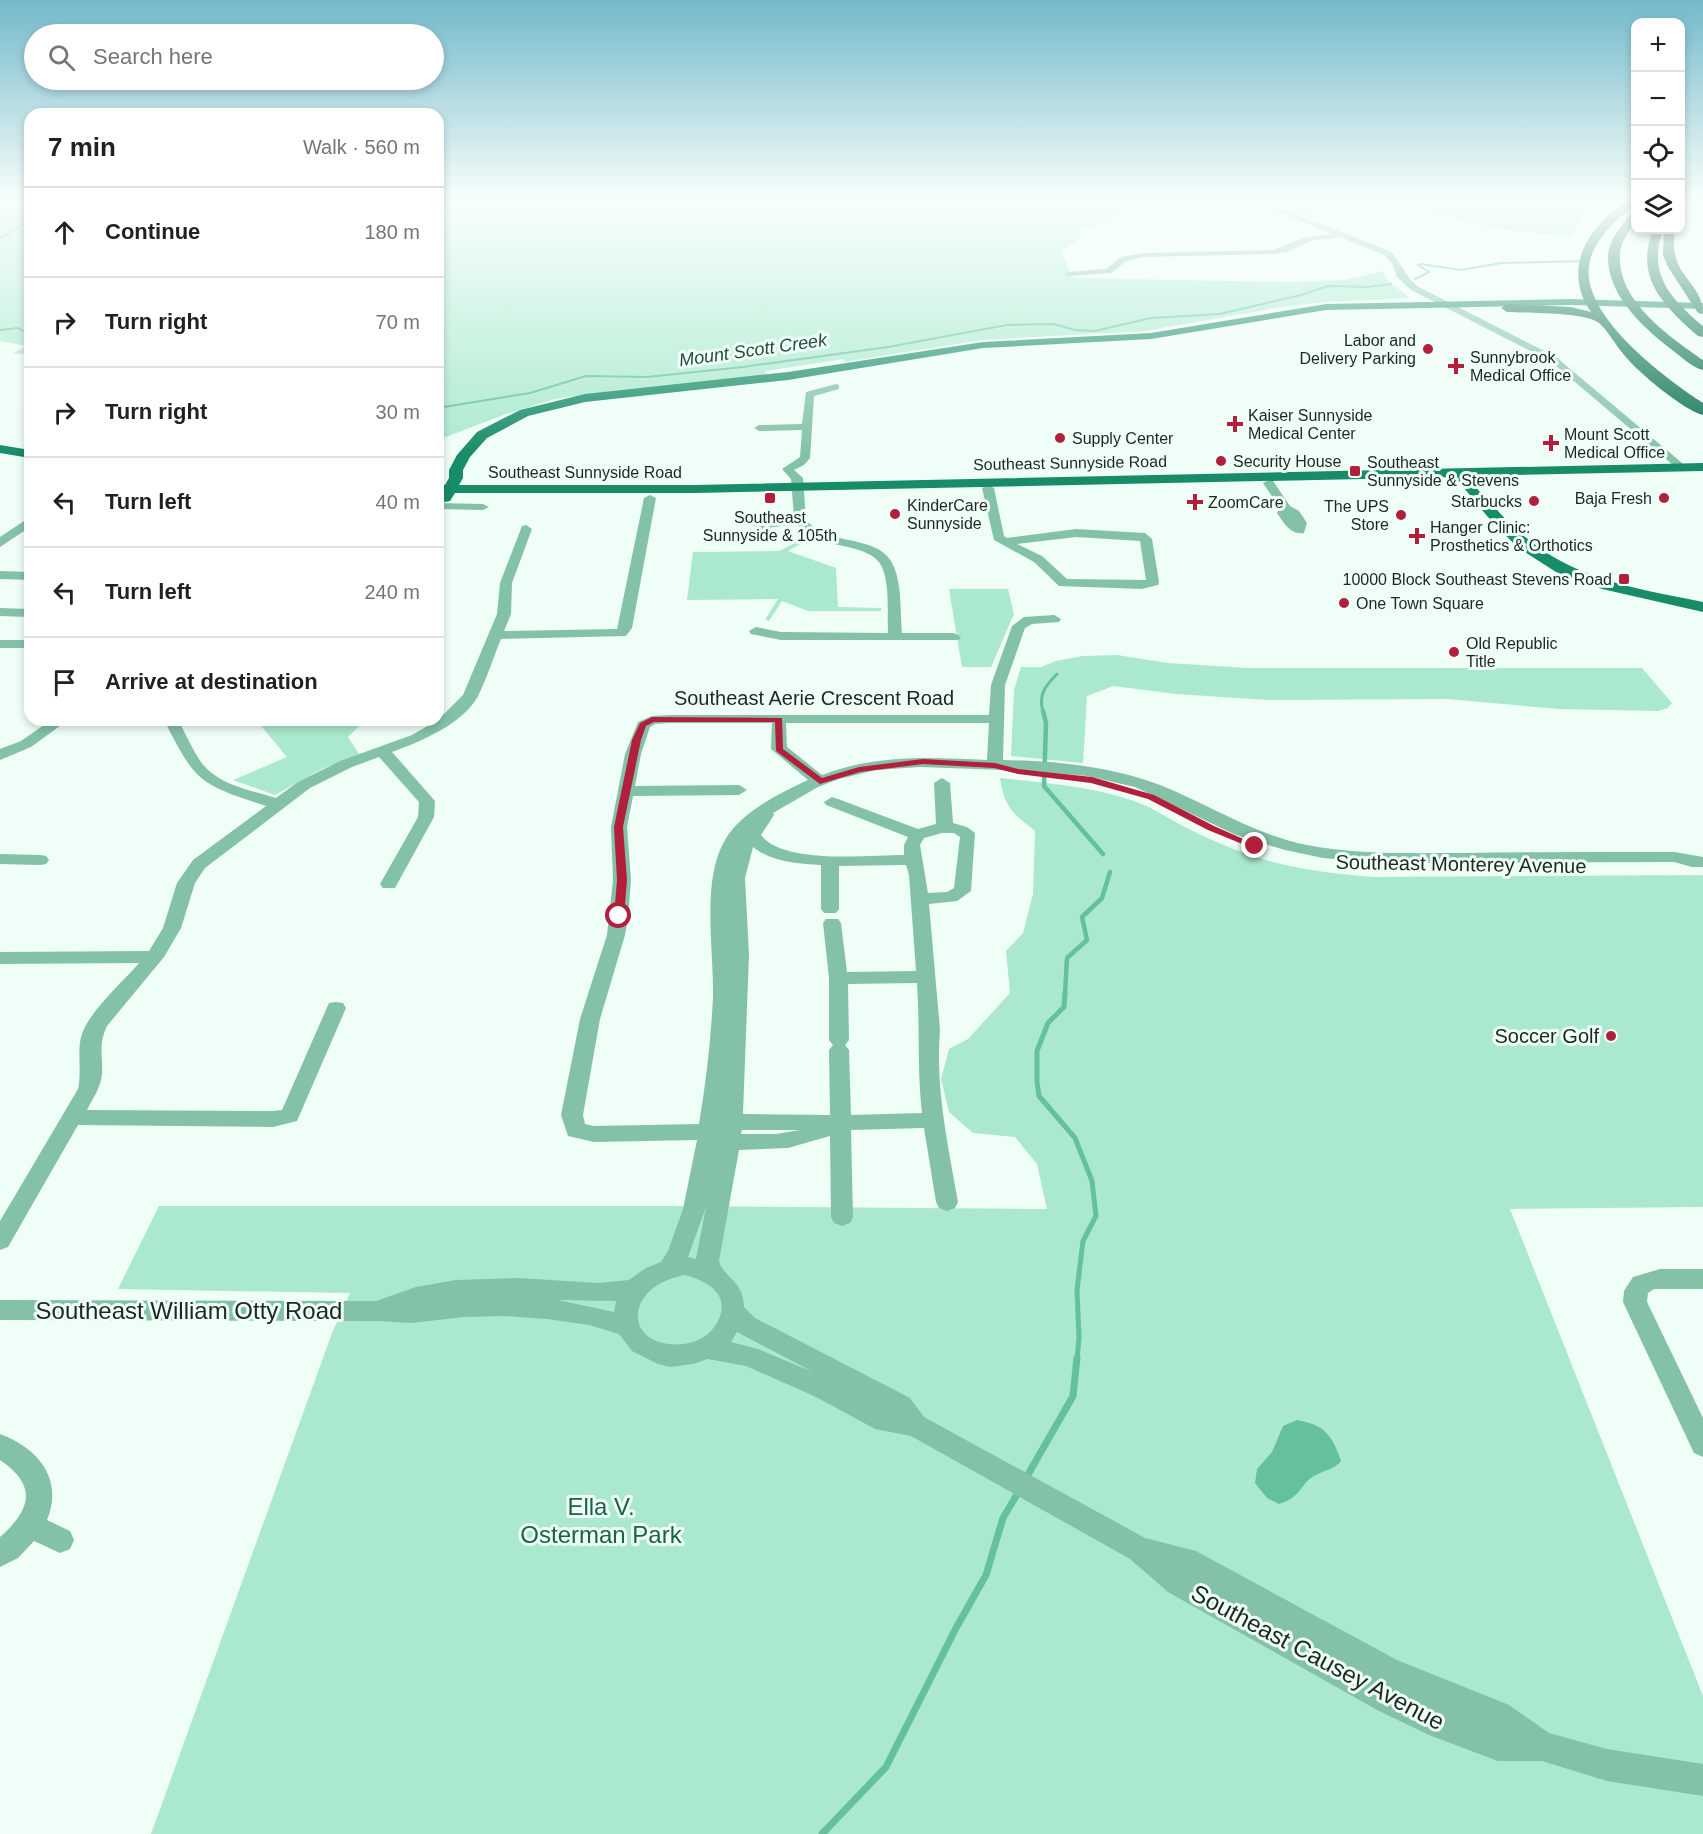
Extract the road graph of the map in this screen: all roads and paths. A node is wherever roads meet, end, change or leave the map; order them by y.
1 (1409, 284) joint
2 (1584, 284) edge
3 (1620, 284) edge
4 (1659, 284) edge
5 (1685, 284) edge
6 (1410, 304) junction
7 (1448, 306) junction
8 (1697, 306) edge
9 (1503, 308) junction
10 (1595, 310) junction
11 (1253, 319) junction
12 (1480, 321) junction
13 (1703, 326) edge
14 (1207, 332) junction
15 (1703, 333) edge
16 (1110, 342) junction
17 (1625, 346) junction
18 (1703, 366) edge
19 (1682, 378) dead end
20 (836, 387) dead end
21 (607, 398) junction
22 (1703, 410) edge
23 (806, 427) junction
24 (759, 428) dead end
25 (0, 449) edge
26 (24, 453) edge
27 (0, 458) edge
28 (24, 462) edge
29 (1703, 467) edge
30 (1683, 468) junction
31 (456, 470) junction
32 (1703, 475) edge
33 (444, 476) edge
34 (1466, 477) junction
35 (1138, 479) junction
36 (1025, 481) junction
37 (1269, 483) junction
38 (1105, 486) junction
39 (988, 488) junction
40 (695, 489) junction
41 (798, 490) junction
42 (446, 496) edge
43 (650, 498) junction
44 (483, 507) dead end
45 (1286, 508) dead end
46 (800, 520) junction
47 (24, 525) edge
48 (759, 525) dead end
49 (526, 529) dead end
50 (1005, 542) junction
51 (0, 543) edge
52 (0, 575) edge
53 (24, 576) edge
54 (1703, 600) edge
55 (1703, 607) edge
56 (0, 612) edge
57 (24, 613) edge
58 (1054, 619) dead end
59 (756, 631) dead end
60 (496, 635) junction
61 (896, 637) junction
62 (954, 637) dead end
63 (0, 644) edge
64 (24, 644) edge
65 (995, 719) junction
66 (444, 720) edge
67 (779, 720) junction
68 (52, 726) edge
69 (174, 726) edge
70 (436, 726) edge
71 (382, 751) junction
72 (0, 755) edge
73 (995, 765) junction
74 (820, 781) junction
75 (942, 783) dead end
76 (739, 790) dead end
77 (625, 791) junction
78 (832, 802) dead end
79 (277, 804) junction
80 (767, 811) junction
81 (945, 828) junction
82 (753, 835) junction
83 (918, 835) junction
84 (784, 855) junction
85 (0, 859) edge
86 (40, 860) dead end
87 (830, 860) junction
88 (913, 860) junction
89 (1697, 862) edge
90 (738, 864) junction
91 (389, 884) dead end
92 (920, 899) junction
93 (155, 957) junction
94 (0, 958) edge
95 (925, 976) junction
96 (837, 978) junction
97 (336, 1008) dead end
98 (73, 1117) junction
99 (934, 1120) junction
100 (840, 1123) junction
101 (709, 1132) junction
102 (730, 1132) junction
103 (946, 1202) dead end
104 (842, 1216) dead end
105 (0, 1241) edge
106 (670, 1268) junction
107 (710, 1272) junction
108 (1703, 1279) edge
109 (635, 1289) junction
110 (0, 1310) edge
111 (377, 1311) junction
112 (734, 1312) junction
113 (627, 1326) junction
114 (707, 1348) junction
115 (915, 1425) junction
116 (1700, 1430) edge
117 (0, 1446) edge
118 (29, 1525) junction
119 (60, 1540) dead end
120 (0, 1554) edge
121 (1703, 1780) edge

1 - 6 main road
1 - 7 street
2 - 10 highway
3 - 18 highway
4 - 8 highway
5 - 8 highway
6 - 7 main road
6 - 11 main road
7 - 9 main road
7 - 10 main road
7 - 12 street
7 - 14 main road
8 - 10 main road
8 - 13 highway
8 - 15 highway
9 - 10 highway
9 - 12 main road
10 - 17 highway
11 - 14 main road
11 - 16 main road
12 - 30 street
14 - 16 main road
16 - 21 main road
17 - 19 highway
17 - 22 highway
20 - 23 street
21 - 31 main road
21 - 42 main road
23 - 24 street
23 - 41 street
25 - 26 main road
27 - 28 main road
29 - 30 main road, Southeast Sunnyside Road
30 - 34 main road, Southeast Sunnyside Road
31 - 33 main road
31 - 42 main road
32 - 34 main road, Southeast Sunnyside Road
34 - 35 main road, Southeast Sunnyside Road
34 - 37 main road, Southeast Sunnyside Road
34 - 54 main road
34 - 55 main road
35 - 36 main road, Southeast Sunnyside Road
35 - 38 main road
36 - 39 main road
36 - 41 main road, Southeast Sunnyside Road
37 - 38 main road, Southeast Sunnyside Road
37 - 45 street
38 - 39 main road, Southeast Sunnyside Road
39 - 41 main road, Southeast Sunnyside Road
39 - 50 street
40 - 41 main road, Southeast Sunnyside Road
40 - 42 main road, Southeast Sunnyside Road
40 - 43 main road
41 - 43 main road, Southeast Sunnyside Road
41 - 46 street
42 - 43 main road, Southeast Sunnyside Road
42 - 44 street
43 - 60 street
46 - 48 street
46 - 61 street
47 - 51 street
49 - 60 street
50 - 50 street
52 - 53 street
56 - 57 street
58 - 65 street
59 - 61 street
60 - 66 street
61 - 62 street
63 - 64 street
65 - 67 street, Southeast Aerie Crescent Road
65 - 73 street
67 - 74 street
67 - 77 street, Southeast Aerie Crescent Road
68 - 72 street
69 - 79 street
70 - 71 street
71 - 79 street
71 - 91 street
73 - 74 street, Southeast Monterey Avenue
73 - 89 street, Southeast Monterey Avenue
74 - 80 street, Southeast Monterey Avenue
75 - 81 street
76 - 77 street
77 - 101 street, Southeast Aerie Crescent Road
78 - 83 street
79 - 93 street
80 - 82 street, Southeast Monterey Avenue
80 - 101 street, Southeast Monterey Avenue
81 - 83 street
81 - 92 street
82 - 84 street
82 - 90 street, Southeast Monterey Avenue
83 - 88 street
84 - 87 street
84 - 90 street
85 - 86 street
87 - 88 street
87 - 96 street
88 - 92 street
90 - 102 street, Southeast Monterey Avenue
92 - 95 street
93 - 94 street
93 - 98 street
95 - 96 street
95 - 99 street
96 - 100 street
97 - 98 street
98 - 105 street
99 - 100 street
99 - 103 street
100 - 102 street
100 - 104 street
101 - 102 street
101 - 106 street, Southeast Monterey Avenue
102 - 107 street, Southeast Monterey Avenue
106 - 107 street
106 - 109 street
107 - 112 street
108 - 116 street
109 - 111 street, Southeast William Otty Road
109 - 113 street
110 - 111 street, Southeast William Otty Road
111 - 113 street, Southeast William Otty Road
112 - 114 street
112 - 115 street, Southeast Causey Avenue
113 - 114 street
114 - 115 street, Southeast Causey Avenue
115 - 121 street, Southeast Causey Avenue
117 - 118 street
118 - 119 street
118 - 120 street

